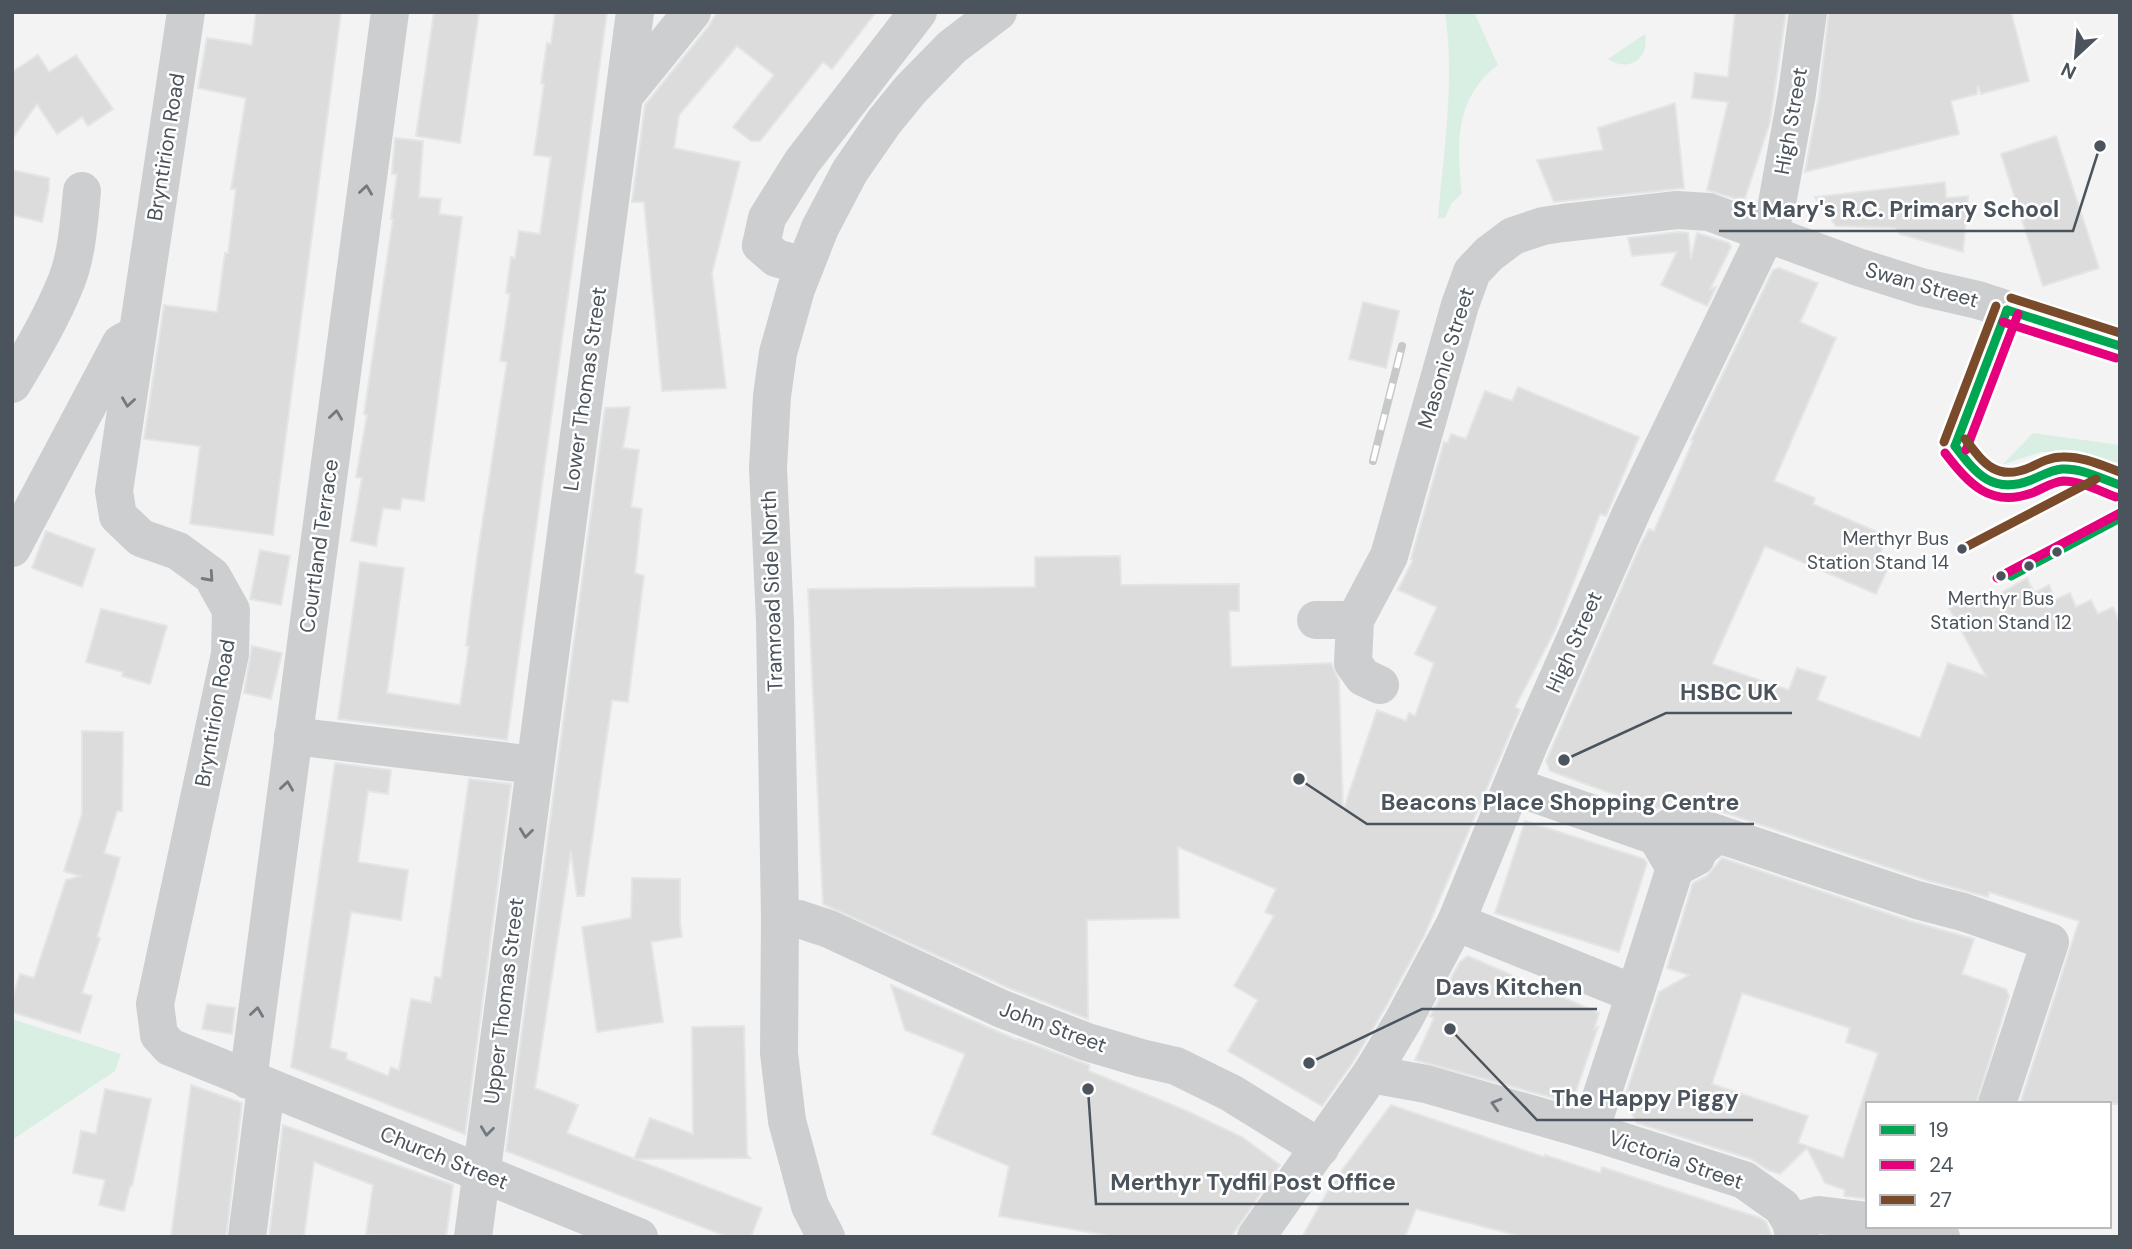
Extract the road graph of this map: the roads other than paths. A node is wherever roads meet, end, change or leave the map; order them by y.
1 (186, 12) edge
2 (390, 12) edge
3 (635, 12) edge
4 (692, 12) edge
5 (918, 12) edge
6 (998, 12) edge
7 (1808, 12) edge
8 (624, 96) junction
9 (82, 191) dead end
10 (1767, 232) junction
11 (805, 266) junction
12 (138, 334) junction
13 (2120, 346) edge
14 (12, 384) edge
15 (18, 520) edge
16 (1316, 620) dead end
17 (1355, 620) junction
18 (1380, 685) dead end
19 (293, 736) junction
20 (535, 765) junction
21 (1513, 786) junction
22 (1687, 847) junction
23 (780, 918) junction
24 (1456, 922) junction
25 (1635, 994) junction
26 (1371, 1074) junction
27 (258, 1083) junction
28 (1998, 1102) edge
29 (1591, 1131) junction
30 (1320, 1148) junction
31 (481, 1173) junction
32 (1866, 1221) edge
33 (1903, 1228) edge
34 (1792, 1230) edge
35 (247, 1237) edge
36 (473, 1237) edge
37 (639, 1237) edge
38 (826, 1237) edge
39 (1256, 1237) edge
40 (1941, 1237) edge

1 - 12 street, Bryntirion Road
19 -> 2 street, Courtland Terrace
3 - 8 street, Lower Thomas Street
4 - 8 street
5 - 11 street
6 - 11 street, Tramroad Side North
7 - 10 street, High Street
8 - 20 street, Lower Thomas Street
9 - 14 street
10 - 13 street, Swan Street
10 - 17 street, Masonic Street
10 - 21 street, High Street
11 - 23 street, Tramroad Side North
12 - 15 street
12 -> 27 street, Bryntirion Road
16 - 17 street
17 - 18 street, Masonic Street
19 - 20 street
27 -> 19 street, Courtland Terrace
20 -> 31 street, Upper Thomas Street
21 - 22 street
21 - 24 street, High Street
22 - 25 street
22 - 28 street
23 - 30 street, John Street
23 - 38 street, Tramroad Side North
24 - 25 street
24 - 26 street, High Street
25 - 29 street
29 -> 26 street, Victoria Street
26 - 30 street, High Street
27 - 31 street, Church Street
27 - 35 street, Courtland Terrace
29 - 34 street, Victoria Street
30 - 39 street, High Street
31 - 36 street, Upper Thomas Street
31 - 37 street, Church Street
32 - 34 street
33 - 40 street

